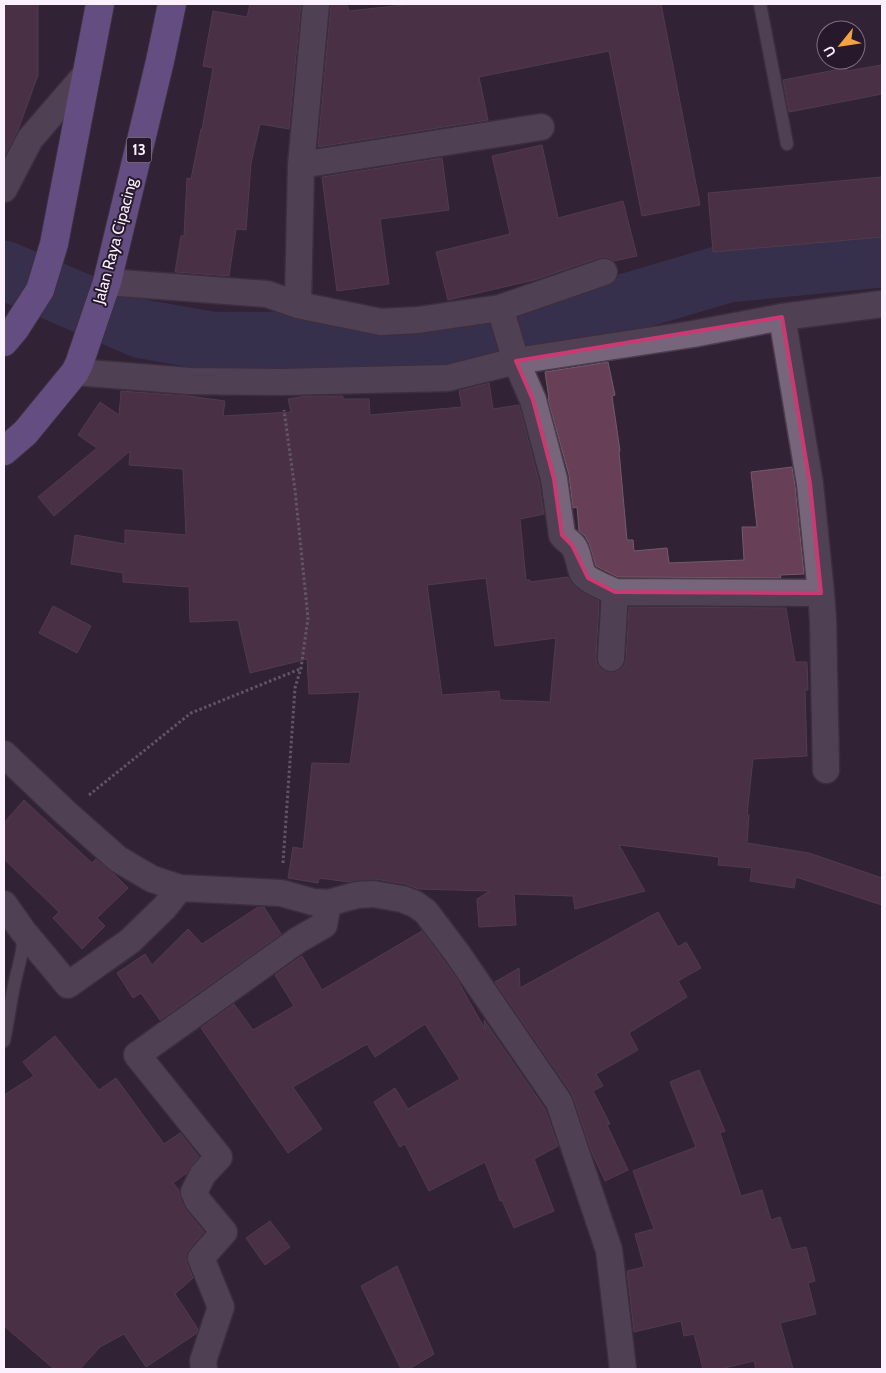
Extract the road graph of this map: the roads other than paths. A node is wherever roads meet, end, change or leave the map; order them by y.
1 (100, 4) edge
2 (172, 4) edge
3 (316, 4) edge
4 (760, 4) edge
5 (86, 73) junction
6 (542, 127) dead end
7 (787, 144) dead end
8 (301, 165) junction
9 (6, 181) edge
10 (604, 272) dead end
11 (105, 289) junction
12 (882, 304) edge
13 (298, 305) junction
14 (503, 315) junction
15 (782, 317) junction
16 (9, 335) edge
17 (516, 359) junction
18 (77, 368) junction
19 (4, 451) edge
20 (615, 592) junction
21 (821, 593) junction
22 (611, 658) dead end
23 (4, 754) edge
24 (826, 770) dead end
25 (180, 888) junction
26 (328, 903) junction
27 (4, 904) edge
28 (23, 931) junction
29 (4, 1041) edge
30 (204, 1369) edge
31 (623, 1369) edge

1 - 5 highway
2 - 11 highway, Jalan Raya Cipacing / 13
3 - 8 street
4 - 7 lane
5 - 9 street
5 - 16 highway
6 - 8 street
8 - 13 street
10 - 14 street
11 - 13 street
11 - 18 highway, Jalan Raya Cipacing / 13
12 - 15 street
13 - 14 street
14 - 17 street
15 - 17 street
15 - 21 street
17 - 18 street
17 - 20 street
18 - 19 highway, Jalan Raya Cipacing / 13
20 - 21 street
20 - 22 street
21 - 24 street
23 - 25 street
25 - 26 street
25 - 28 street
26 - 30 street
26 - 31 street
27 - 28 street
28 - 29 lane

